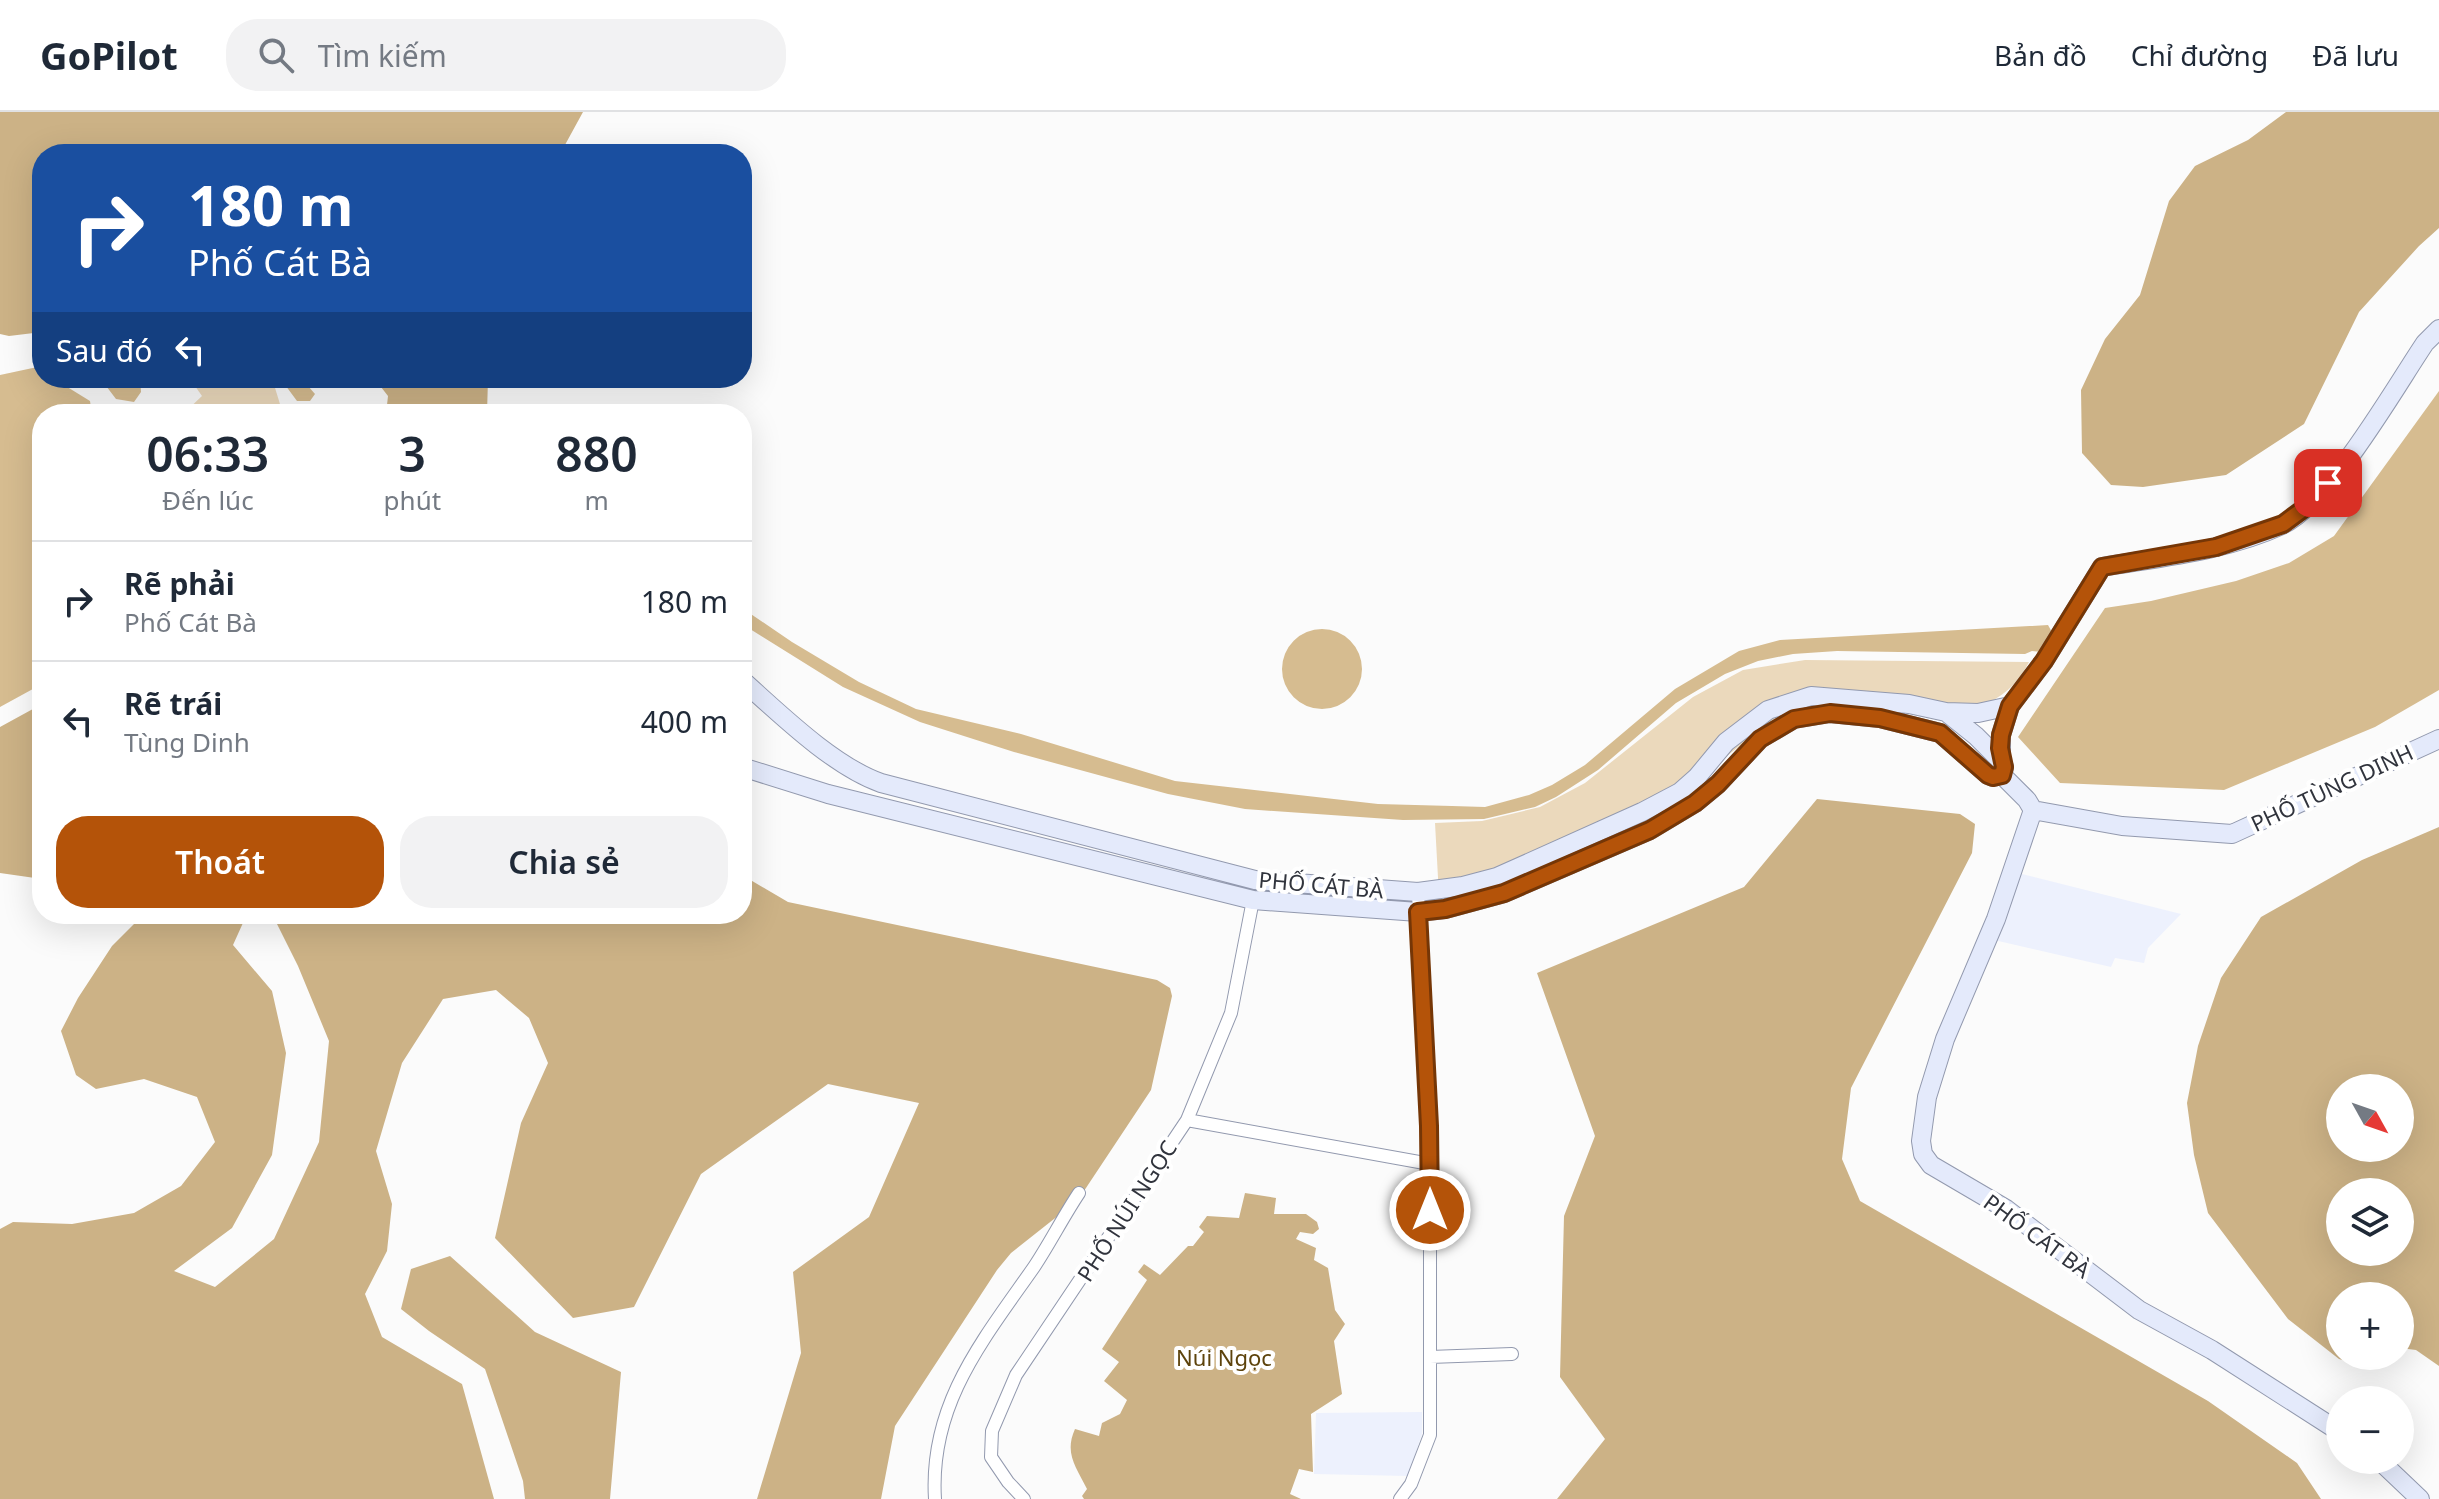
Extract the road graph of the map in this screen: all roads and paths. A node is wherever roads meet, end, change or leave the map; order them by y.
1 (2439, 329) edge
2 (752, 689) edge
3 (2010, 706) junction
4 (1791, 711) junction
5 (1946, 712) junction
6 (1940, 733) junction
7 (2439, 739) edge
8 (2001, 768) junction
9 (752, 770) edge
10 (2033, 810) junction
11 (1034, 823) junction
12 (1627, 830) junction
13 (1029, 842) junction
14 (1255, 880) junction
15 (1418, 892) junction
16 (1253, 900) junction
17 (1418, 912) junction
18 (1187, 1120) junction
19 (1430, 1164) junction
20 (1079, 1193) dead end
21 (1512, 1354) dead end
22 (1430, 1357) junction
23 (2326, 1423) edge
24 (2394, 1474) edge
25 (935, 1499) edge
26 (1024, 1499) edge
27 (1400, 1499) edge
28 (2420, 1499) edge

1 - 3 main road
2 - 11 main road, PHỐ CÁT BÀ
3 - 5 main road
3 - 8 main road
4 - 5 main road, PHỐ CÁT BÀ
4 - 6 main road, PHỐ CÁT BÀ
4 - 12 main road, PHỐ CÁT BÀ
5 - 6 main road
5 - 8 main road, PHỐ CÁT BÀ
6 - 8 main road, PHỐ CÁT BÀ
7 - 10 main road, PHỐ TÙNG DINH
8 - 10 main road, PHỐ CÁT BÀ
9 - 13 main road, PHỐ CÁT BÀ
10 - 23 main road, PHỐ CÁT BÀ
11 - 13 main road
11 - 14 main road, PHỐ CÁT BÀ
12 - 15 main road, PHỐ CÁT BÀ
12 - 17 main road, PHỐ CÁT BÀ
13 - 16 main road, PHỐ CÁT BÀ
14 - 15 main road, PHỐ CÁT BÀ
14 - 16 main road
15 - 17 street
16 - 17 main road, PHỐ CÁT BÀ
16 - 18 street, PHỐ NÚI NGỌC
17 - 19 street
18 - 19 street
18 - 26 street, PHỐ NÚI NGỌC
19 - 22 street
20 - 25 street
21 - 22 street
22 - 27 street
24 - 28 main road

